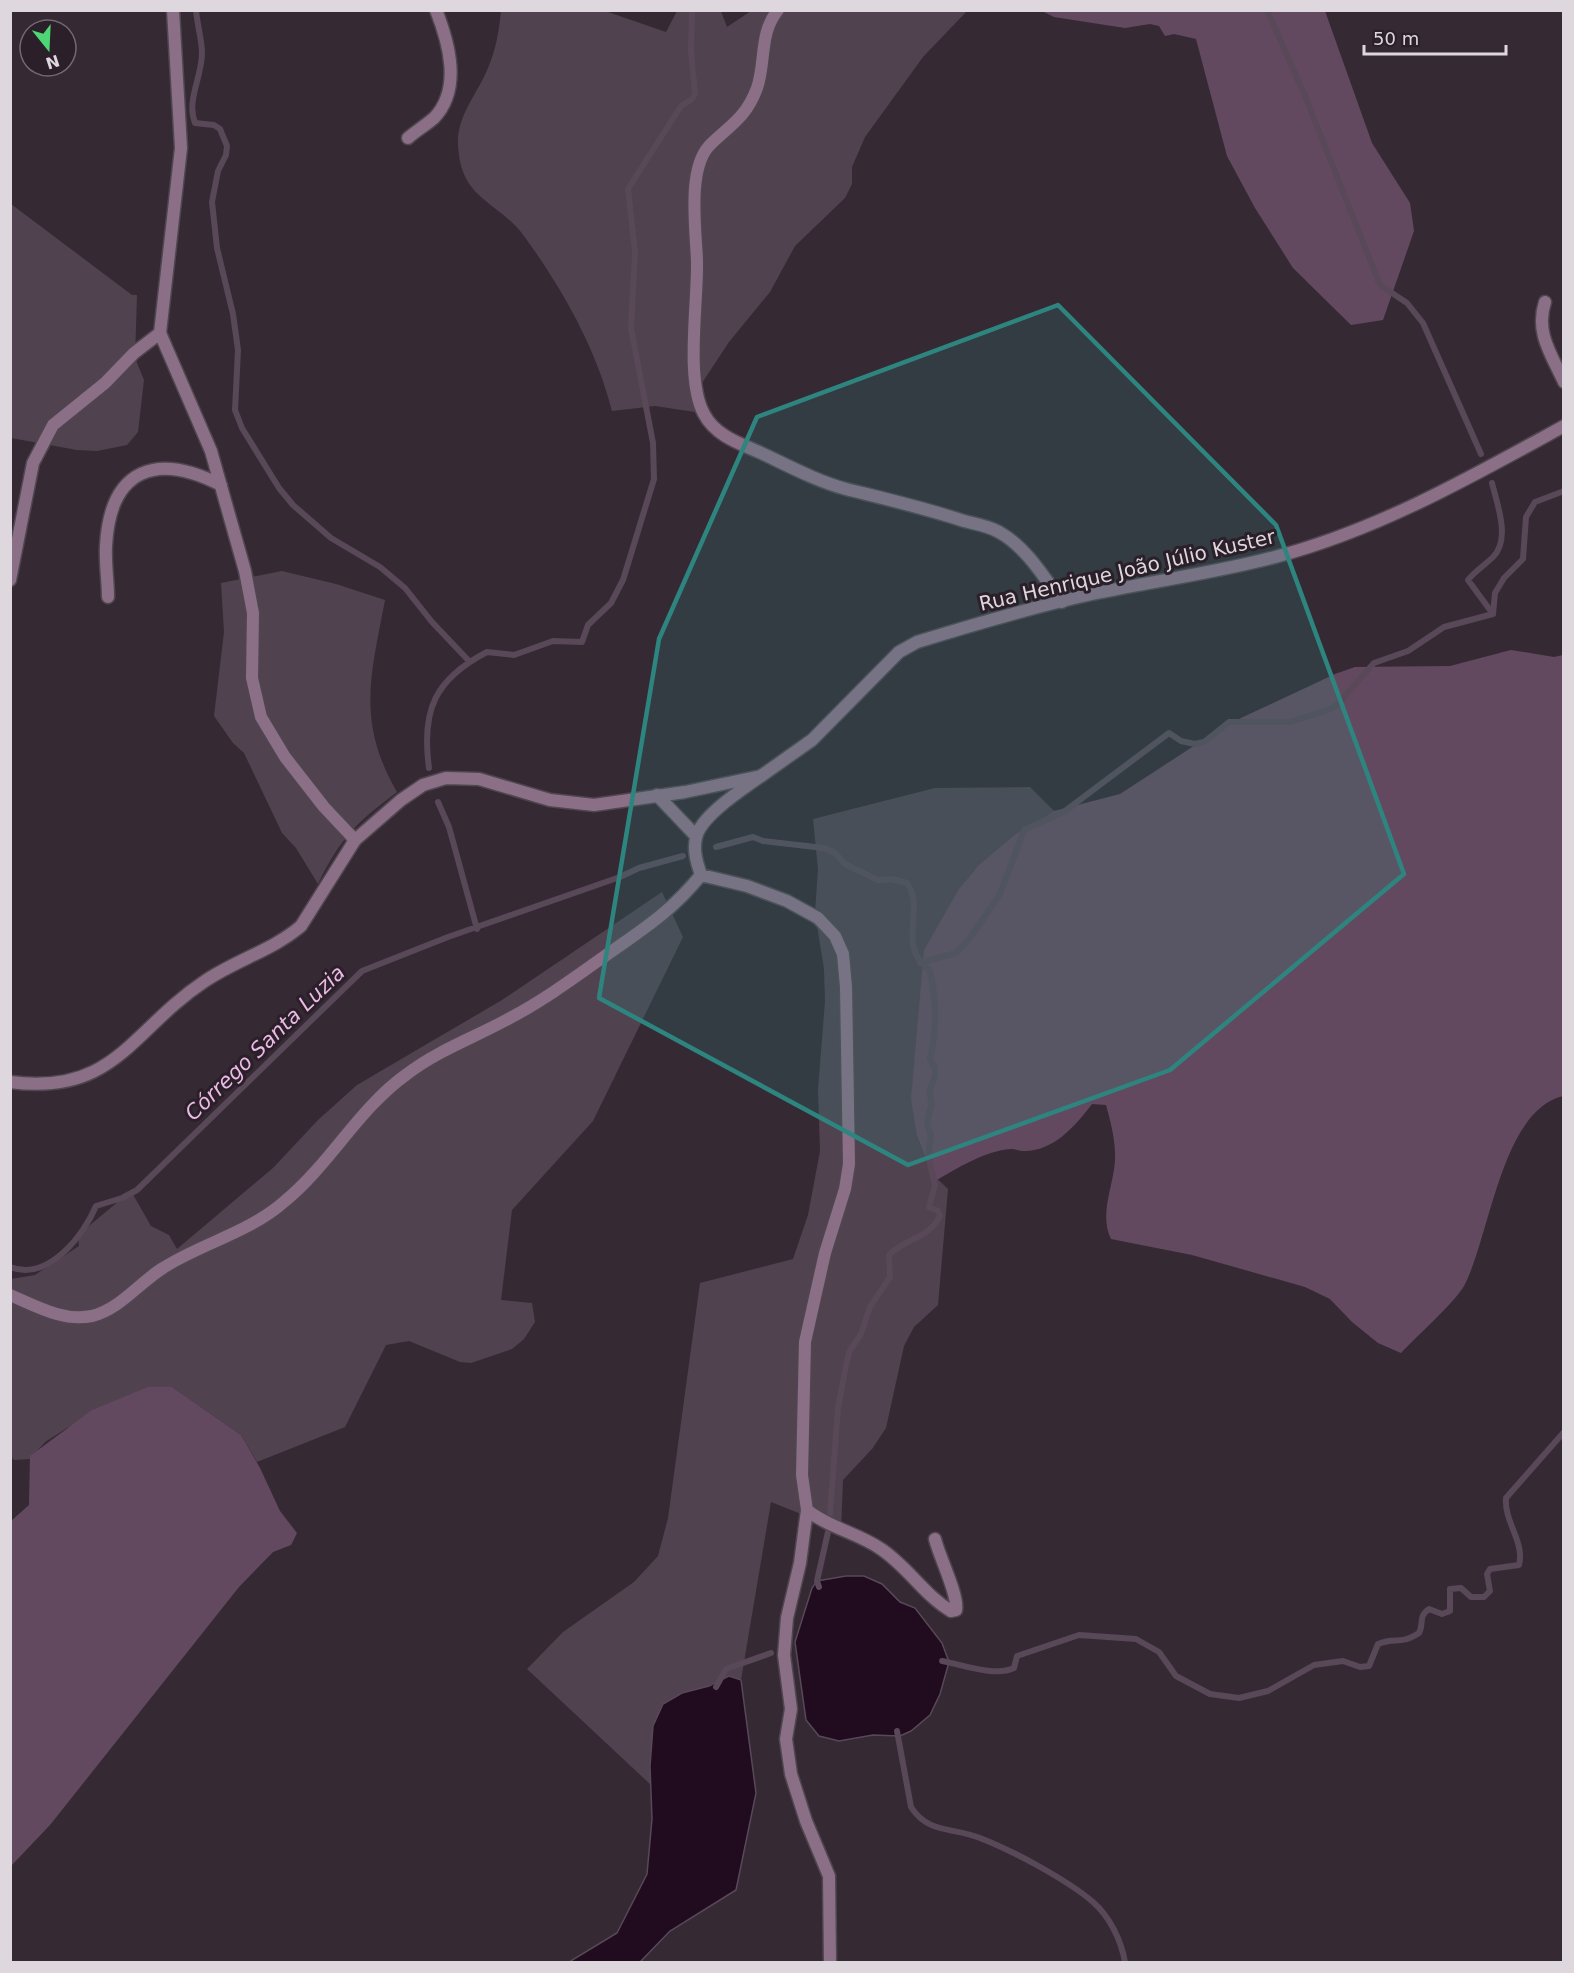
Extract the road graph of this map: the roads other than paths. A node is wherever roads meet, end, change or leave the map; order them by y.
1 (173, 10) edge
2 (436, 10) edge
3 (778, 10) edge
4 (408, 138) dead end
5 (1545, 302) dead end
6 (160, 333) junction
7 (1563, 382) edge
8 (1563, 426) edge
9 (221, 485) junction
10 (10, 580) edge
11 (108, 597) dead end
12 (1062, 602) junction
13 (761, 777) junction
14 (657, 795) junction
15 (696, 836) junction
16 (355, 840) junction
17 (701, 875) junction
18 (10, 1082) edge
19 (10, 1295) edge
20 (807, 1510) junction
21 (935, 1539) dead end
22 (830, 1962) edge

1 - 6 street
2 - 4 street
3 - 12 street
5 - 7 street
6 - 9 street
6 - 10 street
8 - 12 street, Rua Henrique João Júlio Kuster
9 - 11 street
9 - 16 street
12 - 13 street, Rua Henrique João Júlio Kuster
13 - 14 street, Rua Henrique João Júlio Kuster
13 - 15 street
14 - 15 street
14 - 16 street, Rua Henrique João Júlio Kuster
15 - 17 street
16 - 18 street, Rua Henrique João Júlio Kuster
17 - 19 street
17 - 20 street
20 - 21 street
20 - 22 street

